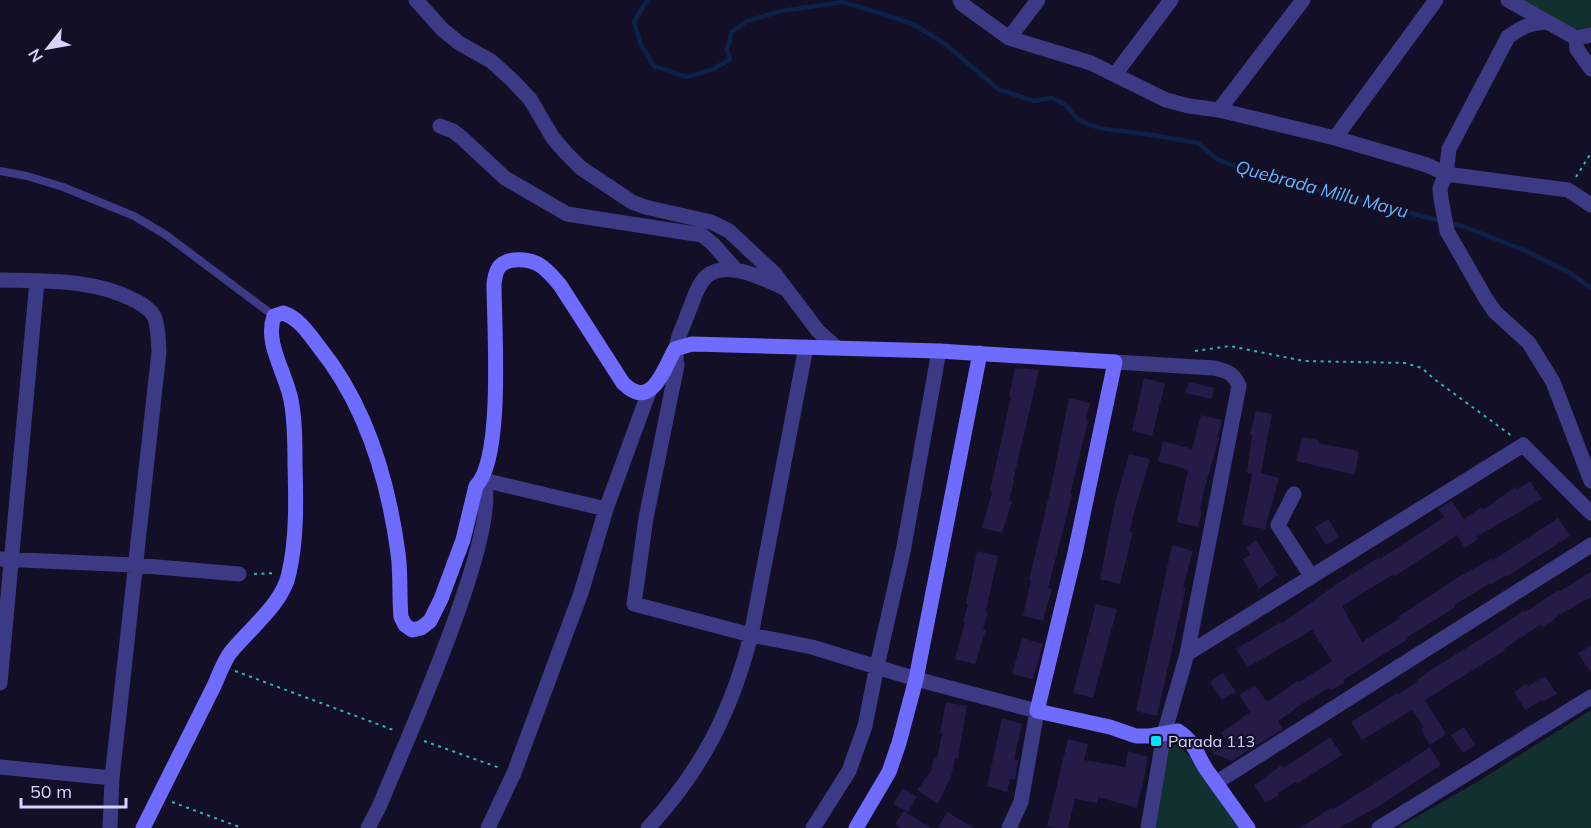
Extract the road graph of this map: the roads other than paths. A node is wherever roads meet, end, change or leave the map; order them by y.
1 (416, 0) edge
2 (960, 0) edge
3 (1038, 0) edge
4 (1171, 0) edge
5 (1303, 0) edge
6 (1436, 0) edge
7 (1508, 0) edge
8 (1547, 22) junction
9 (1584, 37) edge
10 (1009, 38) junction
11 (1591, 69) edge
12 (1116, 73) junction
13 (1219, 110) junction
14 (440, 126) dead end
15 (1335, 138) junction
16 (0, 171) edge
17 (1446, 174) junction
18 (1591, 205) edge
19 (736, 270) junction
20 (0, 280) edge
21 (37, 281) junction
22 (786, 289) junction
23 (274, 316) junction
24 (806, 347) junction
25 (836, 347) junction
26 (675, 349) junction
27 (939, 351) junction
28 (980, 353) junction
29 (1115, 362) junction
30 (650, 389) junction
31 (483, 480) junction
32 (1591, 481) edge
33 (1294, 494) dead end
34 (606, 509) junction
35 (1591, 513) edge
36 (1591, 545) edge
37 (6, 559) edge
38 (134, 565) junction
39 (239, 574) road end
40 (1311, 576) junction
41 (751, 634) junction
42 (1187, 654) junction
43 (877, 666) junction
44 (916, 679) junction
45 (0, 683) edge
46 (1591, 697) edge
47 (1037, 711) junction
48 (1164, 734) junction
49 (0, 767) edge
50 (112, 778) junction
51 (1217, 782) junction
52 (650, 827) edge
53 (110, 828) edge
54 (143, 828) edge
55 (368, 828) edge
56 (488, 828) edge
57 (813, 828) edge
58 (856, 828) edge
59 (1009, 828) edge
60 (1148, 828) edge
61 (1248, 828) edge
62 (1379, 828) edge

1 - 22 street
2 - 10 street
3 - 10 street
4 - 12 street
5 - 13 street
6 - 15 street
7 - 8 street
8 - 9 street
8 - 17 street
9 - 11 street
10 - 12 street
12 - 13 street
13 - 15 street
14 - 19 street
15 - 17 street
16 - 23 lane
17 - 18 street
17 - 32 street
19 - 22 street
19 - 26 street
20 - 21 street
21 - 37 street
21 - 38 street
22 - 25 street
23 - 31 street
23 - 54 street
24 - 25 street
24 - 26 street
24 - 41 street
25 - 27 street
26 - 30 street
26 - 41 street
27 - 28 street
27 - 43 street
28 - 29 street
28 - 44 street
29 - 42 street
29 - 47 street
30 - 31 street
30 - 34 street
31 - 34 street
31 - 55 street
33 - 40 street
34 - 56 street
35 - 40 street
36 - 51 street
37 - 38 street
37 - 45 street
38 - 39 street
38 - 50 street
40 - 42 street
41 - 43 street
41 - 52 street
42 - 48 street
43 - 44 street
43 - 57 street
44 - 47 street
44 - 58 street
46 - 62 street
47 - 48 street
47 - 59 street
48 - 51 street
48 - 60 street
49 - 50 street
50 - 53 street
51 - 61 street

